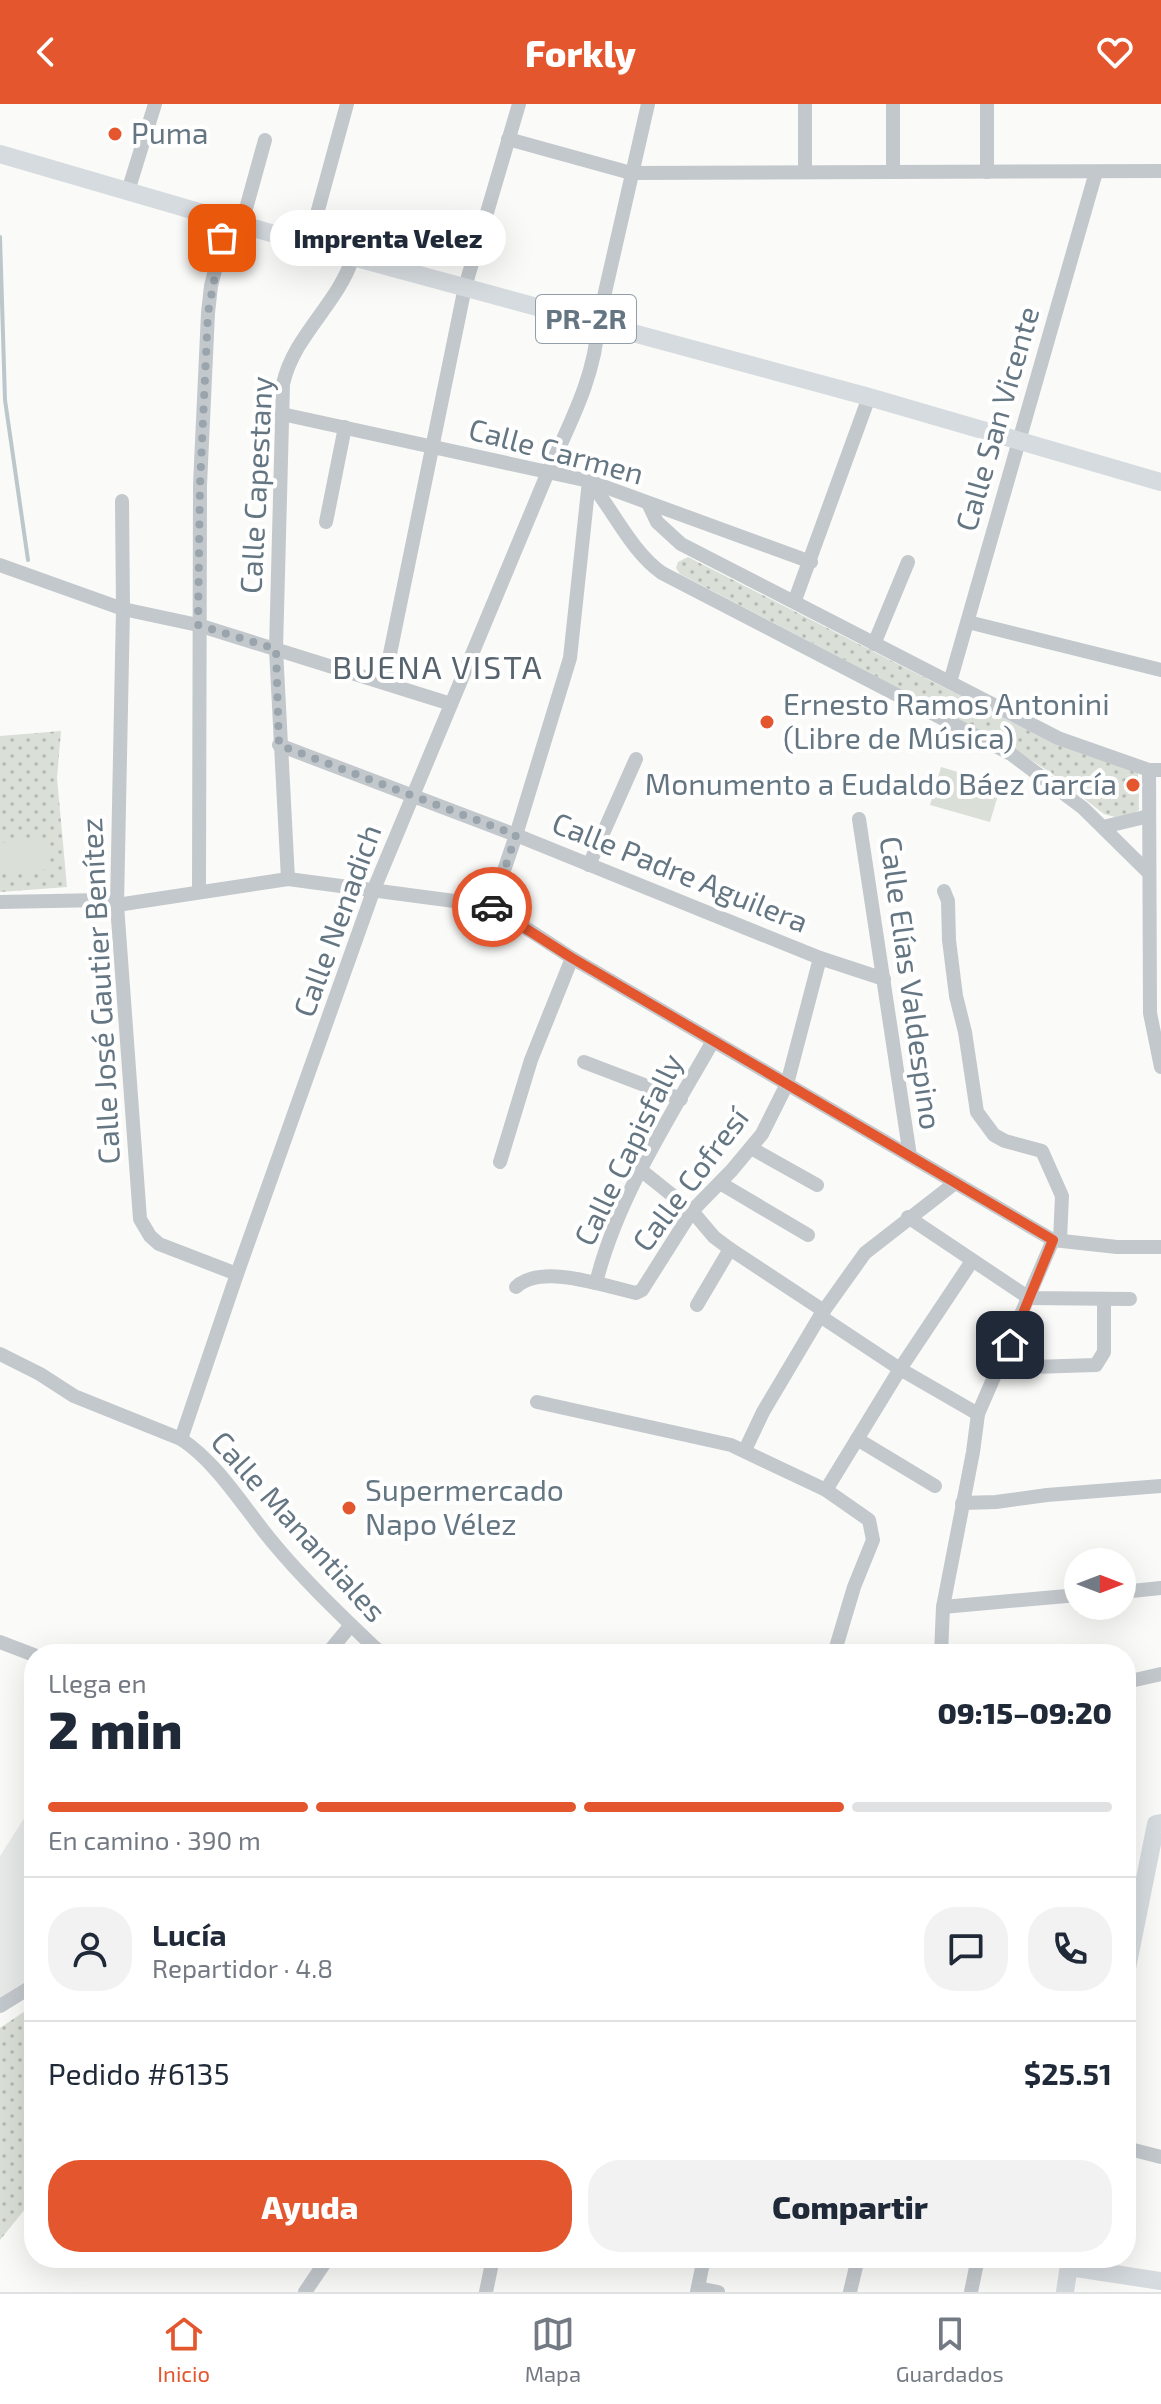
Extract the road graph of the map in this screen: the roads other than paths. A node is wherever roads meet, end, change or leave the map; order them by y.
1 (155, 104) edge
2 (347, 104) edge
3 (519, 104) edge
4 (648, 104) edge
5 (805, 104) edge
6 (893, 104) edge
7 (987, 104) edge
8 (508, 139) junction
9 (265, 140) dead end
10 (5, 155) edge
11 (893, 171) junction
12 (1161, 171) edge
13 (805, 172) junction
14 (987, 172) junction
15 (1096, 172) junction
16 (631, 173) junction
17 (128, 191) junction
18 (235, 221) junction
19 (309, 243) junction
20 (353, 257) junction
21 (465, 287) junction
22 (598, 323) junction
23 (869, 397) junction
24 (282, 414) junction
25 (345, 427) junction
26 (1018, 440) junction
27 (432, 447) junction
28 (548, 472) junction
29 (589, 481) junction
30 (1161, 482) edge
31 (122, 501) dead end
32 (648, 503) junction
33 (326, 522) dead end
34 (811, 562) junction
35 (908, 562) dead end
36 (0, 565) edge
37 (795, 600) junction
38 (123, 609) junction
39 (968, 622) junction
40 (198, 625) junction
41 (874, 644) junction
42 (276, 649) junction
43 (1161, 670) edge
44 (950, 682) junction
45 (384, 683) junction
46 (451, 704) junction
47 (279, 745) junction
48 (636, 759) dead end
49 (1155, 770) edge
50 (413, 795) junction
51 (1149, 816) junction
52 (859, 819) dead end
53 (1103, 827) junction
54 (516, 835) junction
55 (589, 865) junction
56 (1149, 873) junction
57 (288, 879) junction
58 (374, 889) junction
59 (199, 890) junction
60 (944, 891) dead end
61 (0, 902) edge
62 (117, 905) junction
63 (492, 906) junction
64 (572, 958) junction
65 (820, 958) junction
66 (884, 979) junction
67 (1155, 1013) edge
68 (713, 1041) junction
69 (584, 1062) dead end
70 (1161, 1067) edge
71 (787, 1084) junction
72 (681, 1099) junction
73 (751, 1148) junction
74 (910, 1156) junction
75 (500, 1162) dead end
76 (642, 1171) junction
77 (720, 1183) junction
78 (955, 1183) junction
79 (817, 1185) dead end
80 (692, 1211) junction
81 (908, 1217) junction
82 (808, 1235) dead end
83 (1057, 1240) junction
84 (1161, 1247) edge
85 (730, 1249) junction
86 (972, 1261) junction
87 (237, 1274) junction
88 (596, 1283) junction
89 (516, 1287) dead end
90 (1029, 1298) junction
91 (1104, 1299) junction
92 (1130, 1299) dead end
93 (697, 1305) dead end
94 (822, 1313) junction
95 (0, 1354) edge
96 (1000, 1368) junction
97 (900, 1369) junction
98 (537, 1402) dead end
99 (978, 1414) junction
100 (181, 1439) junction
101 (857, 1439) junction
102 (745, 1450) junction
103 (935, 1486) dead end
104 (1161, 1486) edge
105 (826, 1490) junction
106 (962, 1503) junction
107 (1161, 1588) edge
108 (1136, 1591) edge
109 (1064, 1596) edge
110 (943, 1607) junction
111 (351, 1625) junction
112 (0, 1642) edge
113 (335, 1644) edge
114 (373, 1644) edge
115 (837, 1644) edge
116 (941, 1644) edge
117 (24, 1651) edge
118 (1161, 1674) edge
119 (1136, 1680) edge
120 (1161, 1823) edge
121 (1136, 1923) edge
122 (24, 1991) edge
123 (0, 2006) edge
124 (1136, 2151) edge
125 (1161, 2157) edge
126 (321, 2268) edge
127 (491, 2268) edge
128 (702, 2268) edge
129 (856, 2268) edge
130 (976, 2268) edge
131 (1069, 2268) edge
132 (1095, 2268) edge
133 (1161, 2281) edge
134 (697, 2290) edge
135 (305, 2292) edge
136 (486, 2292) edge
137 (718, 2292) edge
138 (850, 2292) edge
139 (971, 2292) edge
140 (1065, 2292) edge

1 - 17 street
2 - 19 street
3 - 8 street
4 - 16 street, Calle Nenadich
5 - 13 street
6 - 11 street
7 - 14 street
8 - 16 street
8 - 21 street
9 - 18 street
10 - 17 main road, PR-2R
11 - 13 street
11 - 14 street
12 - 15 street
13 - 16 street
14 - 15 street
15 - 26 street, Calle San Vicente
16 - 22 street, Calle Nenadich
17 - 18 main road, PR-2R
18 - 19 main road, PR-2R
18 - 40 street
19 - 20 main road, PR-2R
20 - 21 main road, PR-2R
20 - 24 street, Calle Capestany
21 - 22 main road, PR-2R
21 - 27 street
22 - 23 main road, PR-2R
22 - 28 street, Calle Nenadich
23 - 26 main road, PR-2R
23 - 34 street
24 - 25 street, Calle Carmen
24 - 42 street, Calle Capestany
25 - 27 street, Calle Carmen
25 - 33 street
26 - 30 main road, PR-2R
26 - 39 street, Calle San Vicente
27 - 28 street, Calle Carmen
27 - 45 street
28 - 29 street, Calle Carmen
28 - 46 street, Calle Nenadich
29 - 32 street, Calle Carmen
29 - 53 street
29 - 54 street
31 - 38 street, Calle José Gautier Benítez
32 - 34 street, Calle Carmen
32 - 37 street
34 - 37 street
35 - 41 street
36 - 38 street
37 - 41 street
38 - 40 street
38 - 62 street, Calle José Gautier Benítez
39 - 43 street
39 - 44 street, Calle San Vicente
40 - 42 street
40 - 59 street
41 - 44 street
42 - 45 street
42 - 47 street, Calle Capestany
44 - 49 street
45 - 46 street
46 - 50 street, Calle Nenadich
47 - 50 street, Calle Padre Aguilera
47 - 57 street, Calle Capestany
48 - 55 street
49 - 51 street
50 - 54 street, Calle Padre Aguilera
50 - 58 street, Calle Nenadich
51 - 53 street
51 - 56 street
52 - 66 street, Calle Elías Valdespino
53 - 56 street
54 - 55 street, Calle Padre Aguilera
54 - 63 street
55 - 65 street, Calle Padre Aguilera
56 - 67 street
57 - 58 street
57 - 59 street
58 - 63 street
58 - 87 street, Calle Nenadich
59 - 62 street
60 - 83 street
61 - 62 street
62 - 87 street, Calle José Gautier Benítez
63 - 64 street
64 - 68 street
64 - 75 street
65 - 66 street, Calle Padre Aguilera
65 - 71 street, Calle Cofresí
66 - 74 street, Calle Elías Valdespino
67 - 70 street
68 - 71 street
68 - 72 street, Calle Capisfally
69 - 72 street
71 - 73 street, Calle Cofresí
71 - 74 street
72 - 76 street, Calle Capisfally
73 - 77 street, Calle Cofresí
73 - 79 street
74 - 78 street
76 - 80 street
76 - 88 street, Calle Capisfally
77 - 80 street, Calle Cofresí
77 - 82 street
78 - 81 street
78 - 83 street
80 - 85 street
80 - 88 street, Calle Cofresí
81 - 86 street
81 - 94 street
83 - 84 street
83 - 90 street
85 - 93 street
85 - 94 street
86 - 90 street
86 - 97 street
87 - 100 street, Calle Nenadich
88 - 89 street
90 - 91 street
90 - 96 street
91 - 92 street
91 - 96 street
94 - 97 street
94 - 102 street
95 - 100 street, Calle Manantiales
96 - 99 street
97 - 99 street
97 - 101 street
98 - 102 street
99 - 106 street
100 - 111 street, Calle Manantiales
101 - 103 street
101 - 105 street
102 - 105 street
104 - 106 street
105 - 115 street
106 - 110 street
107 - 108 street
109 - 110 street
110 - 116 street
111 - 113 street
111 - 114 street, Calle Manantiales
112 - 117 street
118 - 119 street
120 - 121 main road
122 - 123 street
124 - 125 street
126 - 135 street
127 - 136 street
128 - 134 street
129 - 138 street
130 - 139 street
131 - 140 main road
132 - 133 main road
134 - 137 street

